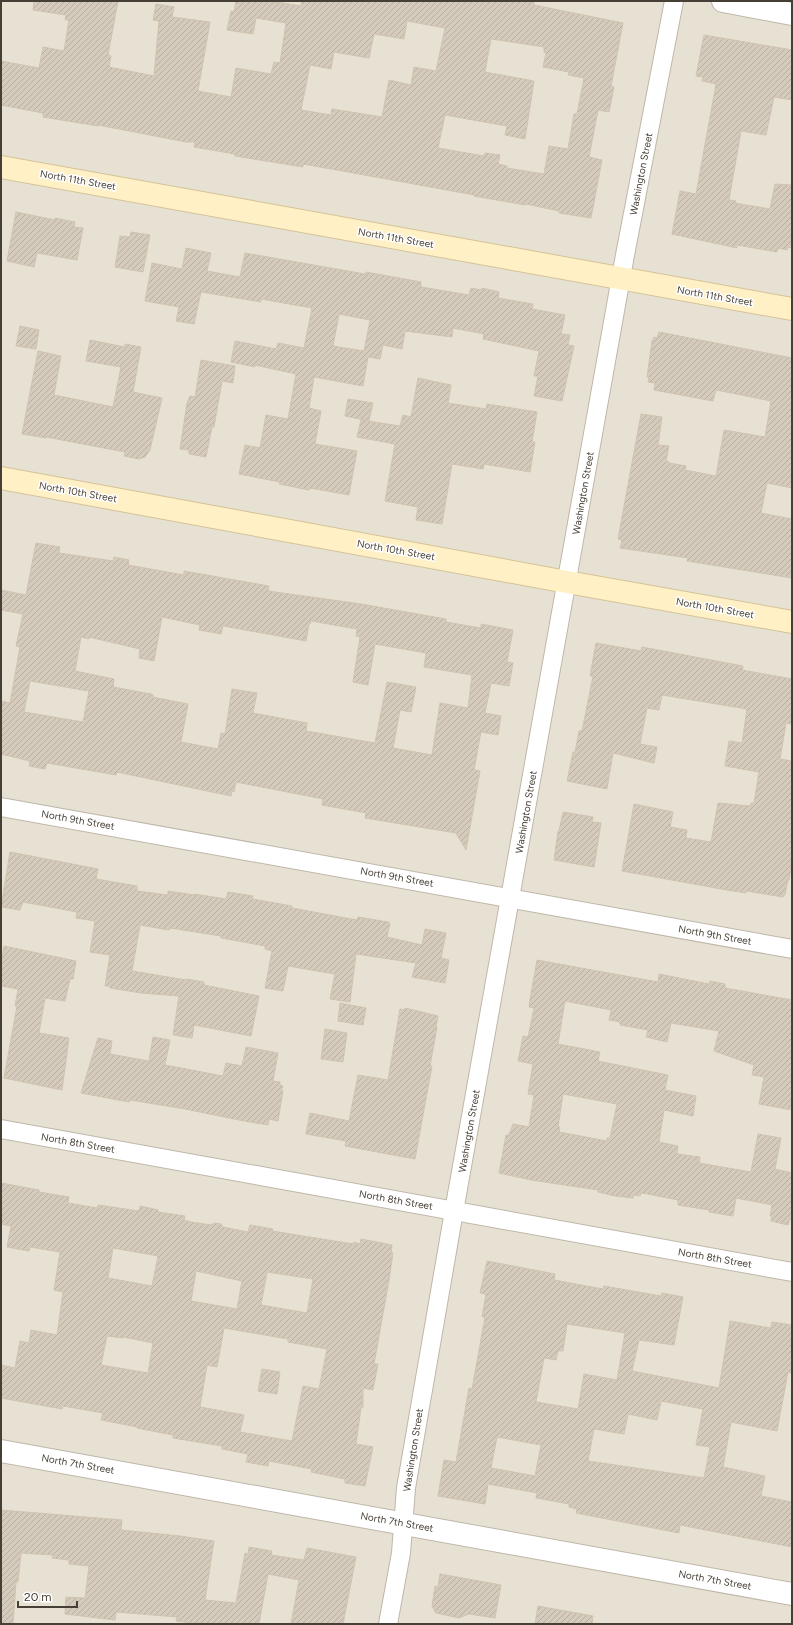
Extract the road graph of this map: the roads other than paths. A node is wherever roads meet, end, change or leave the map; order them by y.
1 (674, 1) edge
2 (723, 1) edge
3 (792, 14) edge
4 (1, 167) edge
5 (621, 279) junction
6 (792, 310) edge
7 (1, 478) edge
8 (567, 582) junction
9 (792, 622) edge
10 (1, 807) edge
11 (511, 897) junction
12 (792, 949) edge
13 (1, 1129) edge
14 (454, 1211) junction
15 (792, 1272) edge
16 (1, 1451) edge
17 (403, 1523) junction
18 (792, 1594) edge
19 (388, 1624) edge

1 - 5 street, Washington Street
2 - 3 street
4 - 5 main road, North 11th Street
5 - 6 main road, North 11th Street
5 - 8 street, Washington Street
7 - 8 main road, North 10th Street
8 - 9 main road, North 10th Street
8 - 11 street, Washington Street
10 - 11 street, North 9th Street
11 - 12 street, North 9th Street
11 - 14 street, Washington Street
13 - 14 street, North 8th Street
14 - 15 street, North 8th Street
14 - 17 street, Washington Street
16 - 17 street, North 7th Street
17 - 18 street, North 7th Street
17 - 19 street, Washington Street

